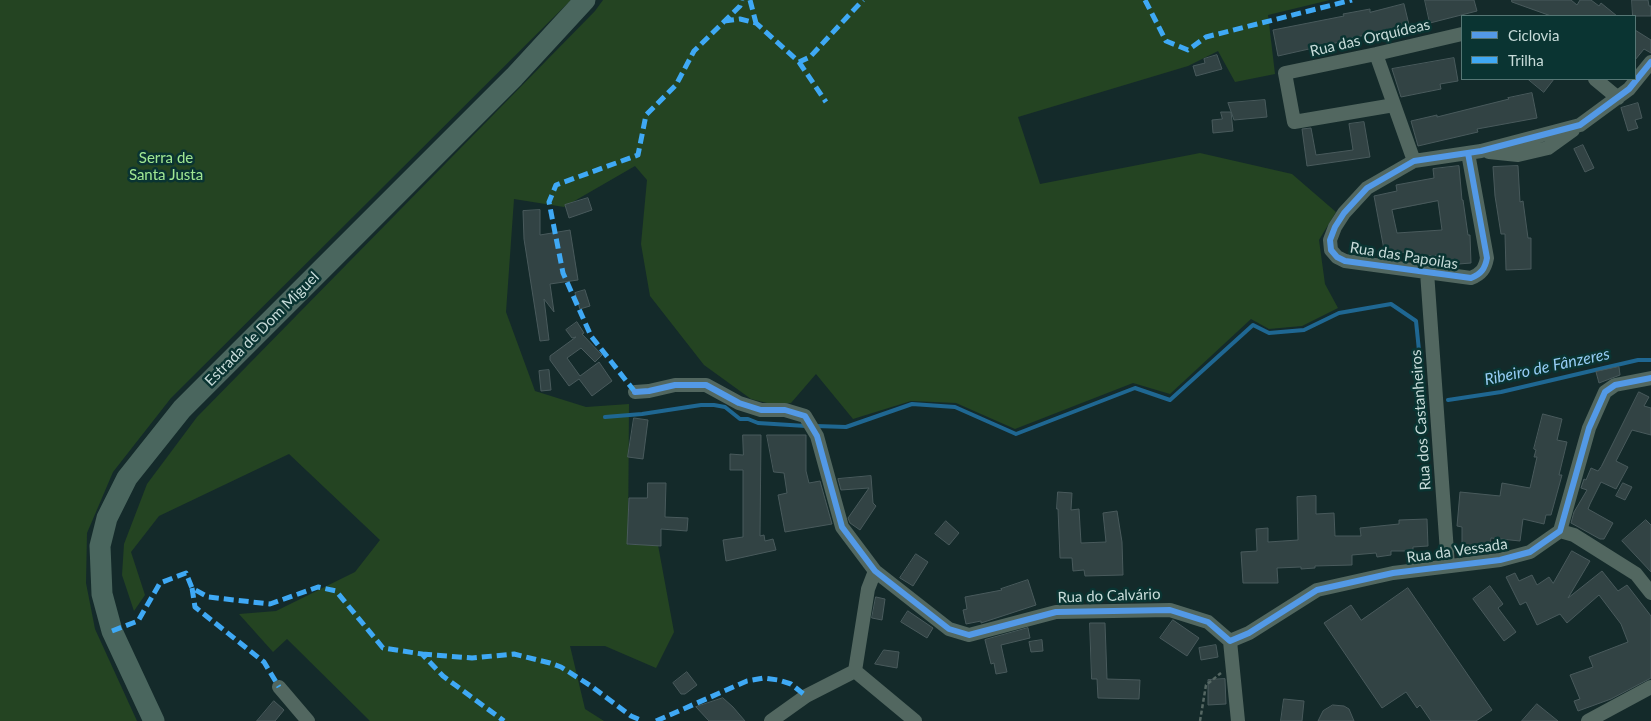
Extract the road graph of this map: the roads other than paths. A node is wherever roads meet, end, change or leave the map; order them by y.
1 (585, 0) edge
2 (1461, 34) edge
3 (1376, 54) junction
4 (1651, 62) edge
5 (1596, 80) edge
6 (1618, 98) junction
7 (1394, 105) junction
8 (1474, 152) junction
9 (1414, 161) junction
10 (1427, 272) junction
11 (1651, 378) edge
12 (635, 392) dead end
13 (1560, 531) junction
14 (1448, 566) junction
15 (875, 570) junction
16 (1651, 593) edge
17 (1230, 641) junction
18 (855, 671) junction
19 (279, 687) dead end
20 (1651, 687) edge
21 (154, 721) edge
22 (308, 721) edge
23 (771, 721) edge
24 (915, 721) edge
25 (1238, 721) edge
26 (1588, 721) edge

1 - 21 main road, Estrada de Dom Miguel
2 - 3 street, Rua das Orquídeas
3 - 7 street
3 - 7 street, Rua das Orquídeas
4 - 6 street
5 - 6 street
6 - 8 street
7 - 9 street
8 - 9 street
8 - 10 street, Rua das Papoilas
9 - 10 street, Rua das Papoilas
10 - 14 street, Rua dos Castanheiros
11 - 13 street
12 - 15 street, Rua do Calvário
13 - 14 street, Rua da Vessada
13 - 16 street
14 - 17 street, Rua da Vessada
15 - 17 street, Rua do Calvário
15 - 18 street
17 - 25 street
18 - 23 street
18 - 24 street
19 - 22 street
20 - 26 street

